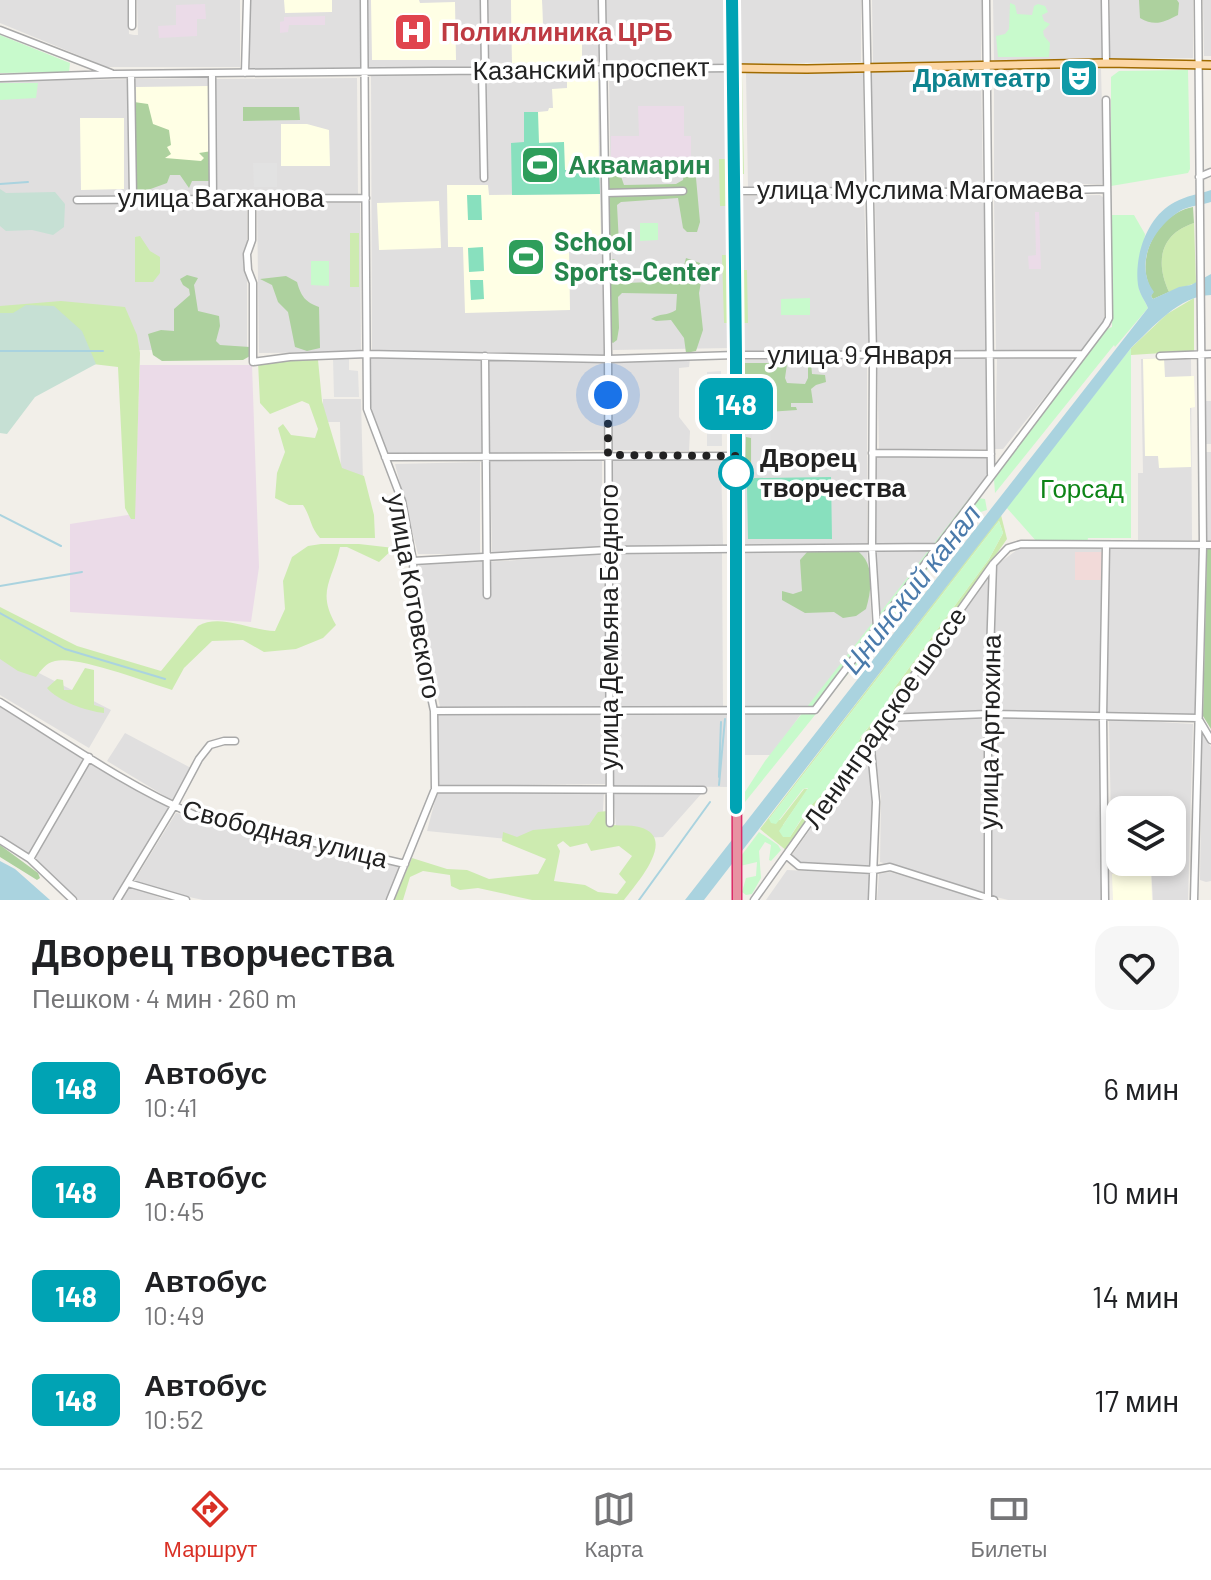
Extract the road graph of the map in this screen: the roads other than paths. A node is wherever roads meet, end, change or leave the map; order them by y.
1 (132, 0) edge
2 (247, 0) edge
3 (364, 0) edge
4 (484, 0) edge
5 (602, 0) edge
6 (732, 0) edge
7 (866, 0) edge
8 (986, 0) edge
9 (1105, 0) edge
10 (1198, 0) edge
11 (132, 26) dead end
12 (0, 30) edge
13 (1106, 63) junction
14 (986, 64) junction
15 (1211, 65) edge
16 (1197, 66) junction
17 (867, 67) junction
18 (732, 68) junction
19 (602, 70) junction
20 (483, 71) junction
21 (365, 72) junction
22 (245, 73) junction
23 (114, 74) junction
24 (212, 74) junction
25 (131, 75) junction
26 (0, 78) edge
27 (1106, 100) dead end
28 (1211, 172) edge
29 (1199, 177) junction
30 (484, 178) dead end
31 (1107, 189) junction
32 (683, 191) dead end
33 (733, 191) junction
34 (868, 192) junction
35 (987, 192) junction
36 (606, 193) junction
37 (133, 197) junction
38 (366, 198) junction
39 (213, 199) junction
40 (77, 200) dead end
41 (252, 200) junction
42 (367, 354) junction
43 (1083, 354) junction
44 (1201, 354) junction
45 (1211, 354) edge
46 (736, 355) junction
47 (873, 355) junction
48 (990, 355) junction
49 (485, 356) junction
50 (1160, 356) dead end
51 (608, 359) junction
52 (1202, 451) junction
53 (1211, 451) edge
54 (872, 453) junction
55 (991, 454) junction
56 (608, 455) junction
57 (736, 456) junction
58 (385, 457) junction
59 (486, 457) junction
60 (991, 474) junction
61 (1211, 545) edge
62 (1106, 546) junction
63 (1203, 546) junction
64 (940, 547) junction
65 (872, 548) junction
66 (736, 549) junction
67 (607, 550) junction
68 (486, 557) junction
69 (413, 561) junction
70 (993, 564) junction
71 (487, 595) dead end
72 (877, 629) junction
73 (0, 702) edge
74 (735, 710) junction
75 (434, 711) junction
76 (611, 711) junction
77 (988, 714) junction
78 (1103, 717) junction
79 (885, 718) junction
80 (1198, 718) junction
81 (870, 739) junction
82 (1211, 740) edge
83 (235, 741) dead end
84 (89, 757) junction
85 (435, 789) junction
86 (609, 789) junction
87 (703, 790) dead end
88 (174, 806) junction
89 (610, 823) dead end
90 (0, 840) edge
91 (787, 856) junction
92 (30, 859) junction
93 (405, 864) junction
94 (874, 870) junction
95 (128, 883) junction
96 (990, 899) edge
97 (73, 900) edge
98 (117, 900) edge
99 (186, 900) edge
100 (390, 900) edge
101 (737, 900) edge
102 (754, 900) edge
103 (872, 900) edge
104 (1105, 900) edge
105 (1194, 900) edge

1 - 11 street
2 - 22 street
3 - 21 street, улица Котовского
4 - 20 street
5 - 19 street, улица Демьяна Бедного
6 - 18 highway
7 - 17 street
8 - 14 street
9 - 13 street
10 - 16 street
12 - 23 street, Казанский проспект
13 - 14 main road, Казанский проспект
13 - 16 main road, Казанский проспект
14 - 17 main road, Казанский проспект
14 - 35 street
15 - 16 main road, Казанский проспект
16 - 29 street
17 - 18 main road, Казанский проспект
17 - 34 street
18 - 19 street, Казанский проспект
18 - 33 highway
19 - 20 street, Казанский проспект
19 - 36 street, улица Демьяна Бедного
20 - 21 street, Казанский проспект
20 - 30 street
21 - 22 street, Казанский проспект
21 - 38 street, улица Котовского
22 - 24 street, Казанский проспект
23 - 25 street, Казанский проспект
23 - 26 street, Казанский проспект
24 - 25 street, Казанский проспект
24 - 39 street
25 - 37 street
27 - 31 street
28 - 29 street
29 - 44 street
31 - 35 street, улица Муслима Магомаева
31 - 43 street
32 - 36 street
33 - 34 street, улица Муслима Магомаева
33 - 46 highway
34 - 35 street, улица Муслима Магомаева
34 - 47 street
35 - 48 street
36 - 51 street, улица Демьяна Бедного
37 - 39 street, улица Вагжанова
37 - 40 street, улица Вагжанова
38 - 41 street, улица Вагжанова
38 - 42 street, улица Котовского
39 - 41 street, улица Вагжанова
41 - 42 street, улица 9 Января
42 - 49 street, улица 9 Января
42 - 58 street, улица Котовского
43 - 48 street, улица 9 Января
43 - 60 street
44 - 45 street
44 - 50 street
44 - 52 street
46 - 47 street, улица 9 Января
46 - 51 street, улица 9 Января
46 - 57 highway
47 - 48 street, улица 9 Января
47 - 54 street
48 - 55 street
49 - 51 street, улица 9 Января
49 - 59 street
51 - 56 street, улица Демьяна Бедного
52 - 53 street
52 - 63 street
54 - 55 street
54 - 65 street
55 - 60 street
56 - 57 street
56 - 59 street
56 - 67 street, улица Демьяна Бедного
57 - 66 highway
58 - 59 street
58 - 69 street, улица Котовского
59 - 68 street
60 - 64 street
61 - 63 street
62 - 63 street
62 - 70 street, Ленинградское шоссе
62 - 78 street
63 - 80 street
64 - 65 street
64 - 72 street
65 - 66 street
65 - 72 street
66 - 67 street
66 - 74 highway
67 - 68 street
67 - 76 street, улица Демьяна Бедного
68 - 69 street
68 - 71 street
69 - 75 street, улица Котовского
70 - 77 street, улица Артюхина
70 - 79 street, Ленинградское шоссе
72 - 74 street
73 - 84 street, Свободная улица
74 - 76 street
74 - 101 highway
75 - 76 street
75 - 85 street, улица Котовского
76 - 86 street, улица Демьяна Бедного
77 - 78 street
77 - 79 street
77 - 96 street, улица Артюхина
78 - 80 street
78 - 104 street
79 - 81 street, Ленинградское шоссе
80 - 82 street
80 - 105 street
81 - 91 street, Ленинградское шоссе
81 - 94 street
83 - 88 street
84 - 88 street, Свободная улица
84 - 92 street
85 - 86 street
85 - 93 street, улица Котовского
86 - 87 street
86 - 89 street, улица Демьяна Бедного
88 - 93 street, Свободная улица
88 - 95 street
90 - 92 street
91 - 94 street
91 - 102 street, Ленинградское шоссе
92 - 97 street
93 - 100 street, улица Котовского
94 - 96 street
94 - 103 street
95 - 98 street
95 - 99 street

